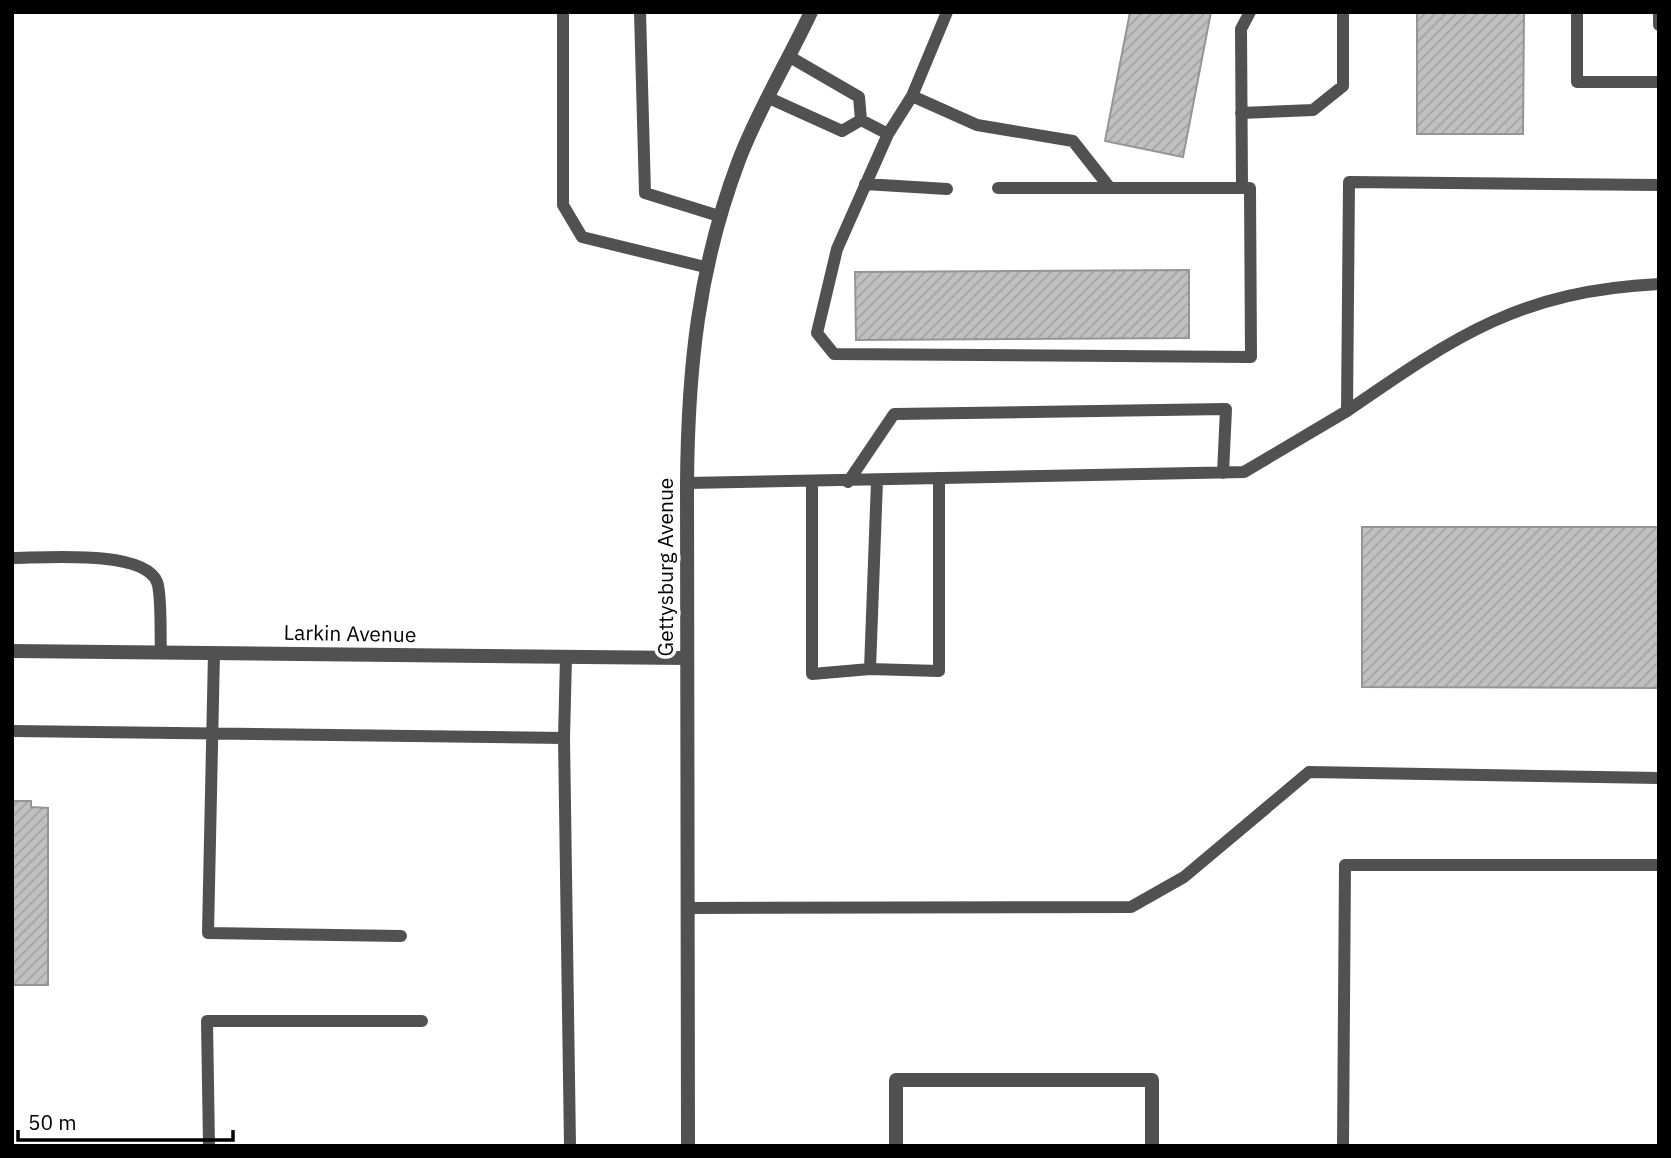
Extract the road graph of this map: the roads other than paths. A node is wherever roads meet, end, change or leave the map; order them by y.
1 (563, 12) edge
2 (640, 12) edge
3 (811, 12) edge
4 (947, 12) edge
5 (1250, 12) edge
6 (1343, 12) edge
7 (1577, 12) edge
8 (1659, 12) edge
9 (1659, 25) edge
10 (790, 57) junction
11 (1659, 82) edge
12 (912, 96) junction
13 (769, 98) junction
14 (1241, 113) junction
15 (861, 120) junction
16 (888, 134) junction
17 (865, 184) junction
18 (1659, 185) edge
19 (999, 188) dead end
20 (1110, 188) junction
21 (1242, 188) junction
22 (947, 189) dead end
23 (719, 216) junction
24 (705, 267) junction
25 (1659, 284) edge
26 (1347, 411) junction
27 (1223, 473) junction
28 (939, 480) junction
29 (877, 481) junction
30 (848, 482) junction
31 (687, 483) junction
32 (812, 483) junction
33 (12, 558) edge
34 (12, 650) edge
35 (161, 653) junction
36 (214, 653) junction
37 (566, 657) junction
38 (688, 658) junction
39 (870, 669) junction
40 (12, 731) edge
41 (213, 733) junction
42 (564, 738) junction
43 (1659, 778) edge
44 (1659, 864) edge
45 (690, 908) junction
46 (401, 936) dead end
47 (422, 1021) dead end
48 (209, 1146) edge
49 (570, 1146) edge
50 (688, 1146) edge
51 (896, 1146) edge
52 (1152, 1146) edge
53 (1343, 1146) edge

1 - 24 lane
2 - 23 lane
3 - 10 street, Gettysburg Avenue
4 - 12 lane
5 - 14 lane
6 - 14 lane
7 - 11 lane
8 - 9 lane
10 - 13 street, Gettysburg Avenue
10 - 15 lane
12 - 16 lane
12 - 20 lane
13 - 15 lane
13 - 23 street, Gettysburg Avenue
14 - 21 lane
15 - 16 lane
16 - 17 lane
17 - 21 lane
17 - 22 lane
18 - 26 lane
19 - 20 lane
20 - 21 lane
23 - 24 street, Gettysburg Avenue
24 - 31 street, Gettysburg Avenue
25 - 26 lane
26 - 27 lane
27 - 28 lane
27 - 30 lane
28 - 29 lane
28 - 39 lane
29 - 30 lane
29 - 39 lane
30 - 32 lane
31 - 32 lane
31 - 38 street, Gettysburg Avenue
32 - 39 lane
33 - 35 lane
34 - 35 street, Larkin Avenue
35 - 36 street, Larkin Avenue
36 - 37 street, Larkin Avenue
36 - 41 lane
37 - 38 street, Larkin Avenue
37 - 42 lane
38 - 45 street, Gettysburg Avenue
40 - 41 lane
41 - 42 lane
41 - 46 lane
42 - 49 lane
43 - 45 lane
44 - 53 lane
45 - 50 street, Gettysburg Avenue
47 - 48 lane
51 - 52 street

